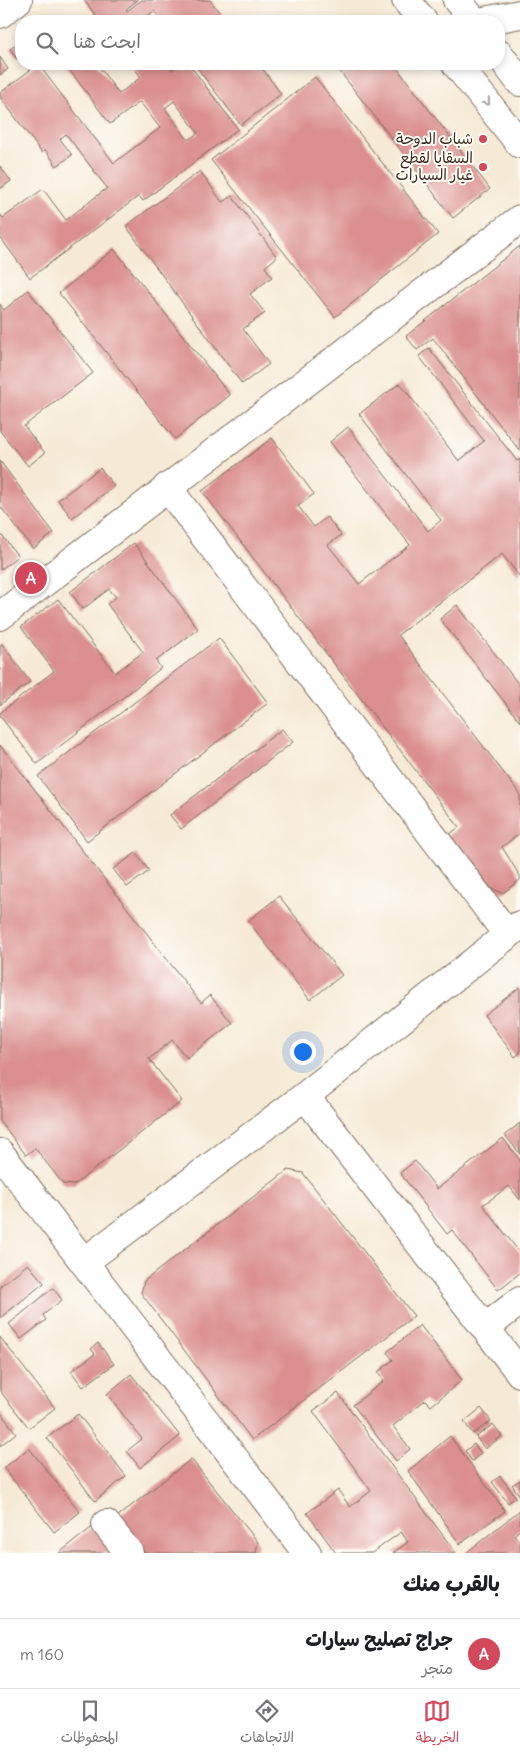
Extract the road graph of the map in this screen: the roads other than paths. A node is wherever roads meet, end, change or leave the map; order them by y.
1 (18, 0) edge
2 (406, 0) edge
3 (458, 0) edge
4 (0, 14) edge
5 (520, 14) edge
6 (417, 15) edge
7 (469, 15) edge
8 (505, 17) edge
9 (505, 62) edge
10 (461, 70) edge
11 (520, 82) edge
12 (520, 144) edge
13 (520, 219) edge
14 (167, 488) junction
15 (0, 616) edge
16 (514, 930) edge
17 (305, 1096) junction
18 (0, 1153) edge
19 (84, 1262) junction
20 (520, 1301) edge
21 (485, 1328) junction
22 (520, 1373) edge
23 (106, 1524) dead end
24 (129, 1553) edge
25 (307, 1553) edge

1 - 4 street
2 - 6 street
3 - 7 street
5 - 8 street
9 - 11 street
10 -> 12 street
13 - 14 street
14 - 15 street
14 - 16 street
16 - 17 street
17 - 19 street
17 - 21 street
18 - 19 street
19 - 25 street
20 - 21 street
21 - 22 street
23 - 24 street

